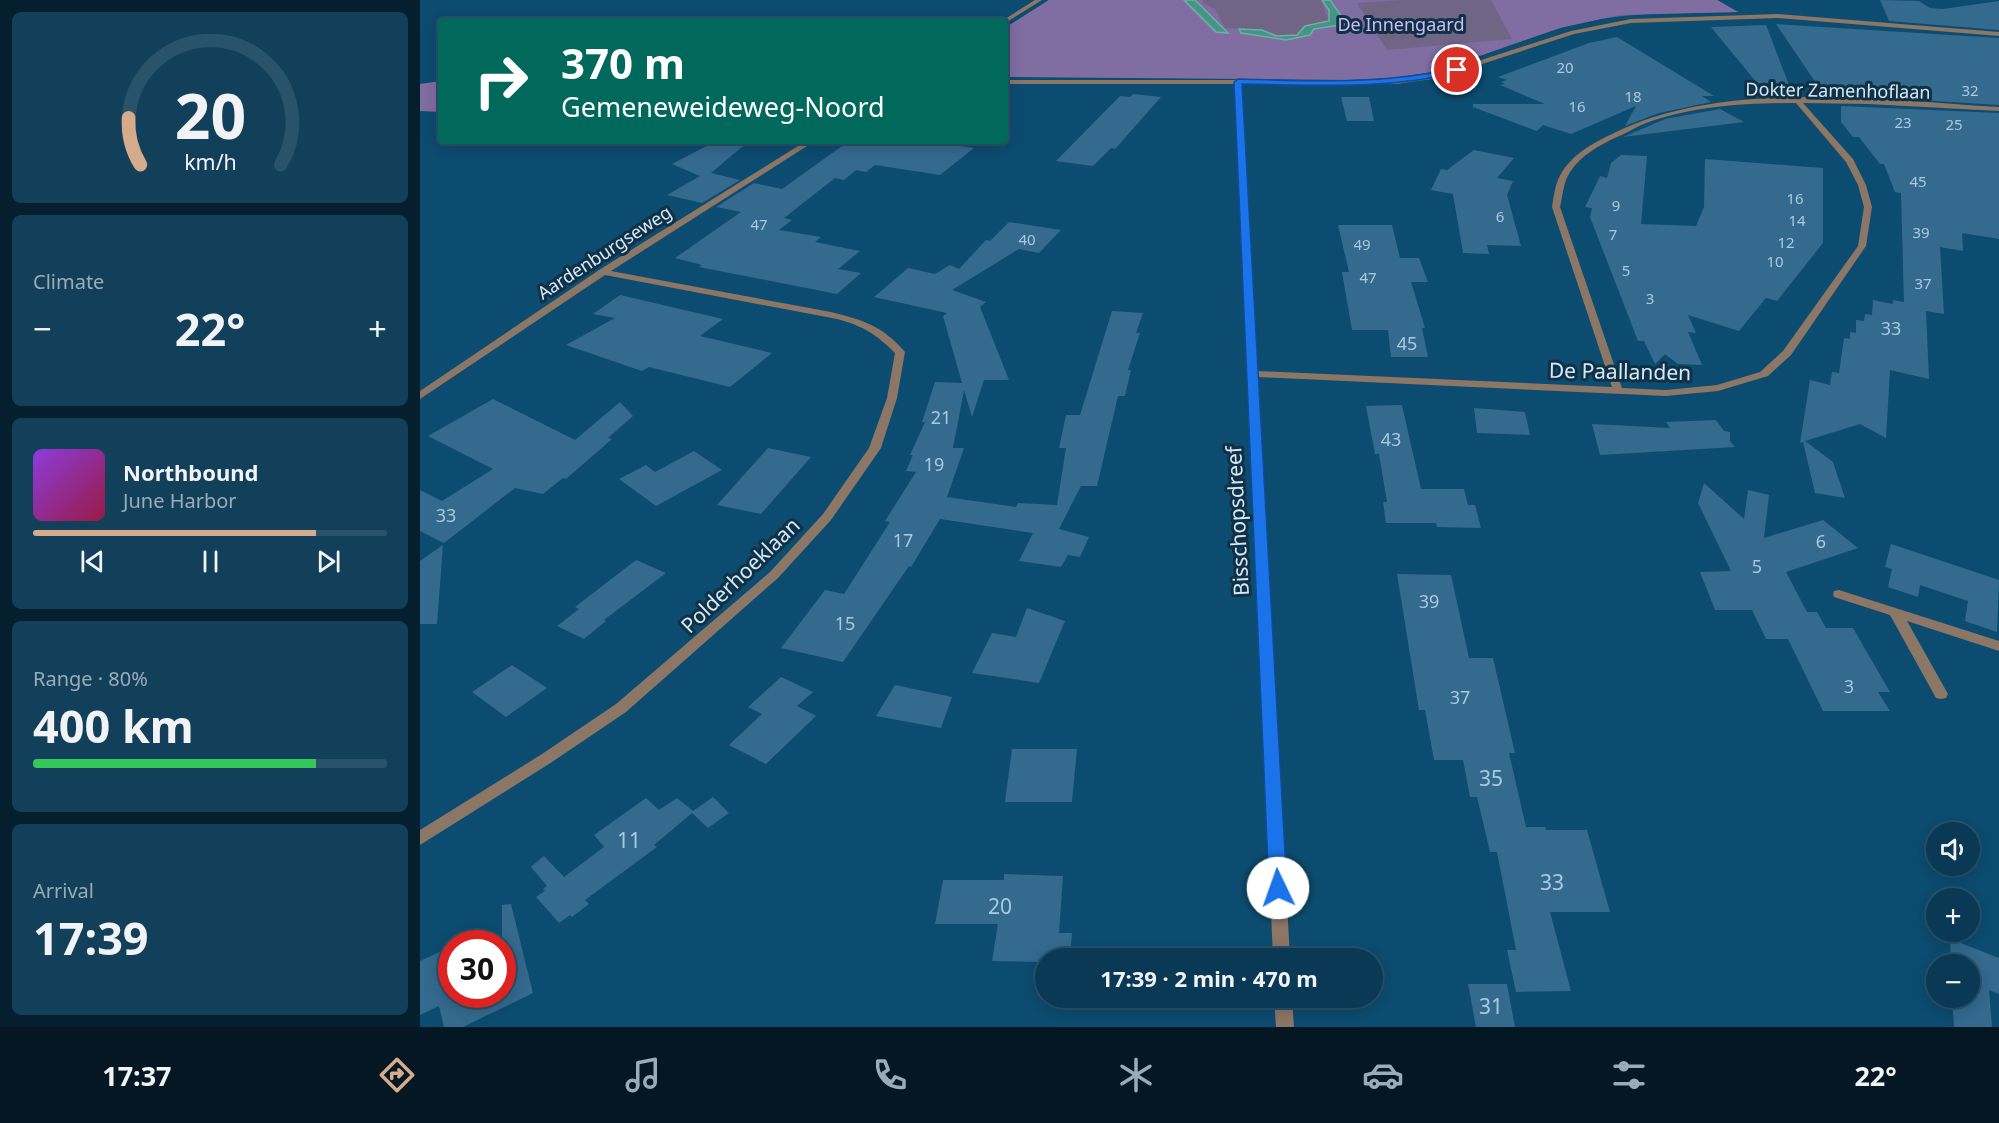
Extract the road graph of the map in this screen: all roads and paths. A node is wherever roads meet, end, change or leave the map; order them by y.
1 (1039, 0) edge
2 (1008, 19) edge
3 (1999, 34) edge
4 (1008, 82) edge
5 (1238, 82) junction
6 (1798, 100) junction
7 (1999, 109) edge
8 (805, 144) edge
9 (602, 272) junction
10 (1252, 374) junction
11 (1618, 391) junction
12 (420, 396) edge
13 (1839, 594) dead end
14 (1895, 612) junction
15 (1999, 646) edge
16 (1941, 694) dead end
17 (420, 838) edge
18 (1281, 948) edge
19 (1284, 1008) edge
20 (1285, 1027) edge

1 - 2 street
3 - 5 street
4 - 5 street
5 - 10 street, Bisschopsdreef
6 - 7 street, Dokter Zamenhoflaan
6 - 11 street, De Paallanden
6 - 11 street, Dokter Zamenhoflaan
8 - 9 street, Aardenburgseweg
9 - 12 street, Aardenburgseweg
9 - 17 street, Polderhoeklaan
10 - 11 street, De Paallanden
10 - 18 street, Bisschopsdreef
13 - 14 street
14 - 15 street
14 - 16 street
19 - 20 street

